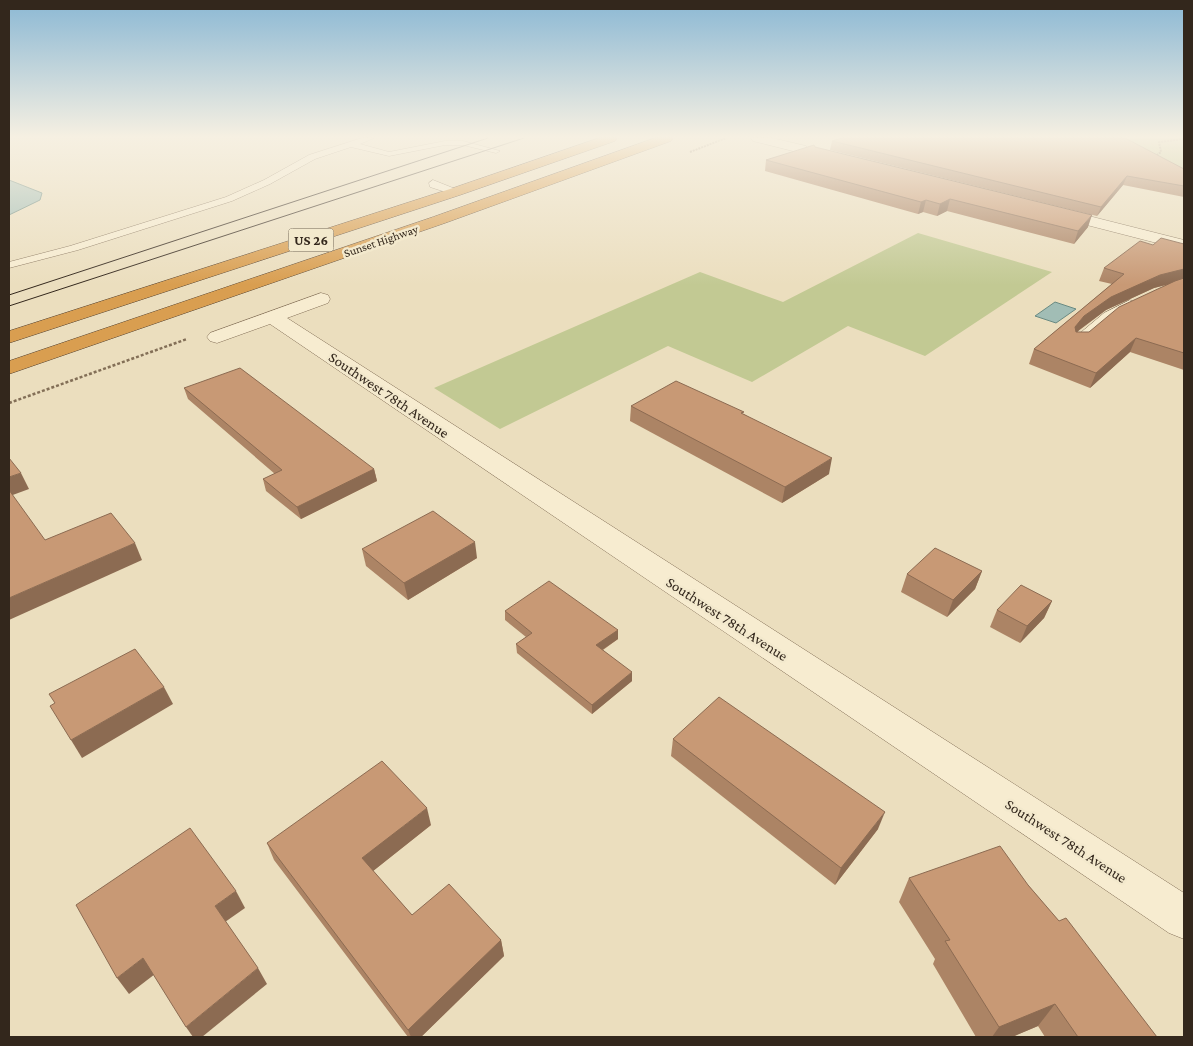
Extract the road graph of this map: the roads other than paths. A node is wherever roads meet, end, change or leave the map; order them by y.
1 (256, 187) edge
2 (439, 187) edge
3 (470, 187) edge
4 (532, 187) edge
5 (455, 192) junction
6 (1041, 209) edge
7 (1184, 245) edge
8 (9, 257) edge
9 (28, 260) junction
10 (9, 265) edge
11 (321, 299) dead end
12 (1141, 299) edge
13 (272, 317) junction
14 (9, 337) edge
15 (217, 337) dead end
16 (1077, 342) edge
17 (9, 368) edge
18 (1184, 918) edge

1 - 9 lane
2 - 5 lane
3 - 5 highway, Sunset Highway / US 26
4 - 17 highway, Sunset Highway / US 26
5 - 14 highway, Sunset Highway / US 26
6 - 7 street
8 - 9 lane
9 - 10 lane
11 - 13 street
12 - 16 lane
13 - 15 street
13 - 18 street, Southwest 78th Avenue

